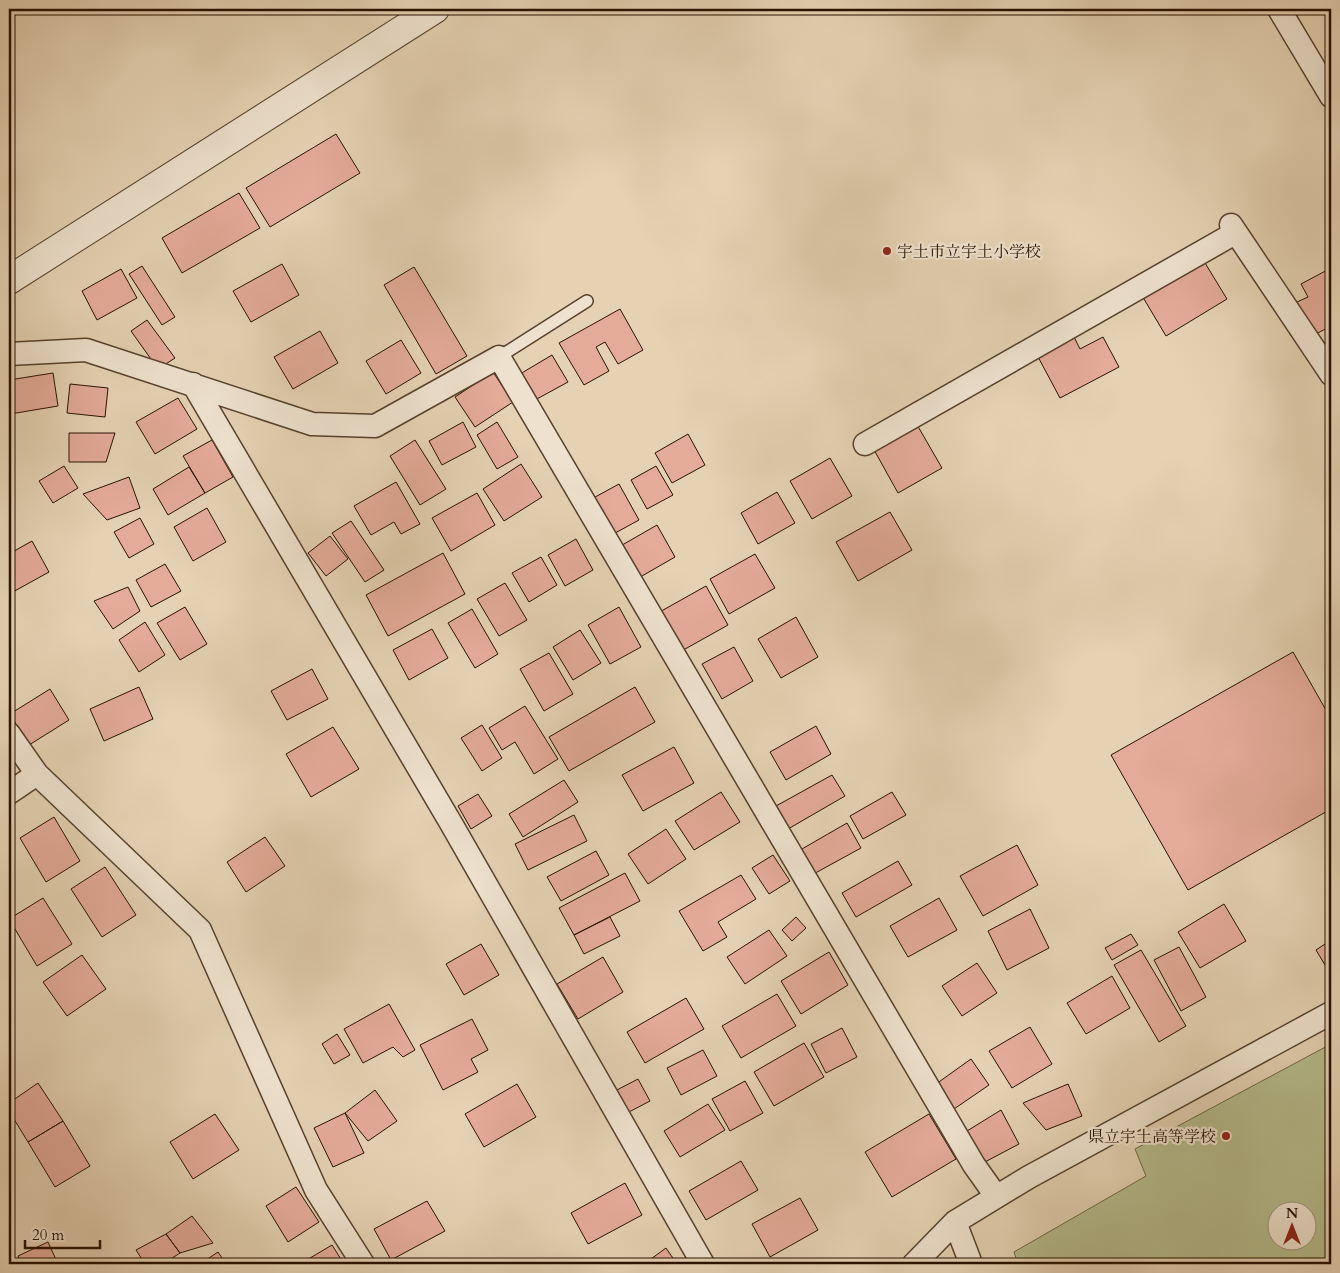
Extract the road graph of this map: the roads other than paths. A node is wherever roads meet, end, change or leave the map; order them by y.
1 (435, 9) edge
2 (1279, 9) edge
3 (1323, 64) edge
4 (1331, 96) edge
5 (9, 280) edge
6 (587, 301) dead end
7 (9, 354) edge
8 (499, 357) junction
9 (1331, 374) edge
10 (193, 384) junction
11 (866, 444) dead end
12 (9, 734) edge
13 (37, 774) junction
14 (9, 793) edge
15 (1331, 1013) edge
16 (996, 1196) junction
17 (955, 1222) junction
18 (362, 1264) edge
19 (703, 1264) edge
20 (914, 1264) edge
21 (971, 1264) edge

1 - 5 street
2 - 3 street
3 - 4 street
6 - 8 lane
7 - 10 street
8 - 10 street
8 - 16 street
9 - 11 street
10 - 19 street
12 - 13 street
13 - 14 street
13 - 18 street
15 - 16 street
16 - 17 street
17 - 20 street
17 - 21 street

